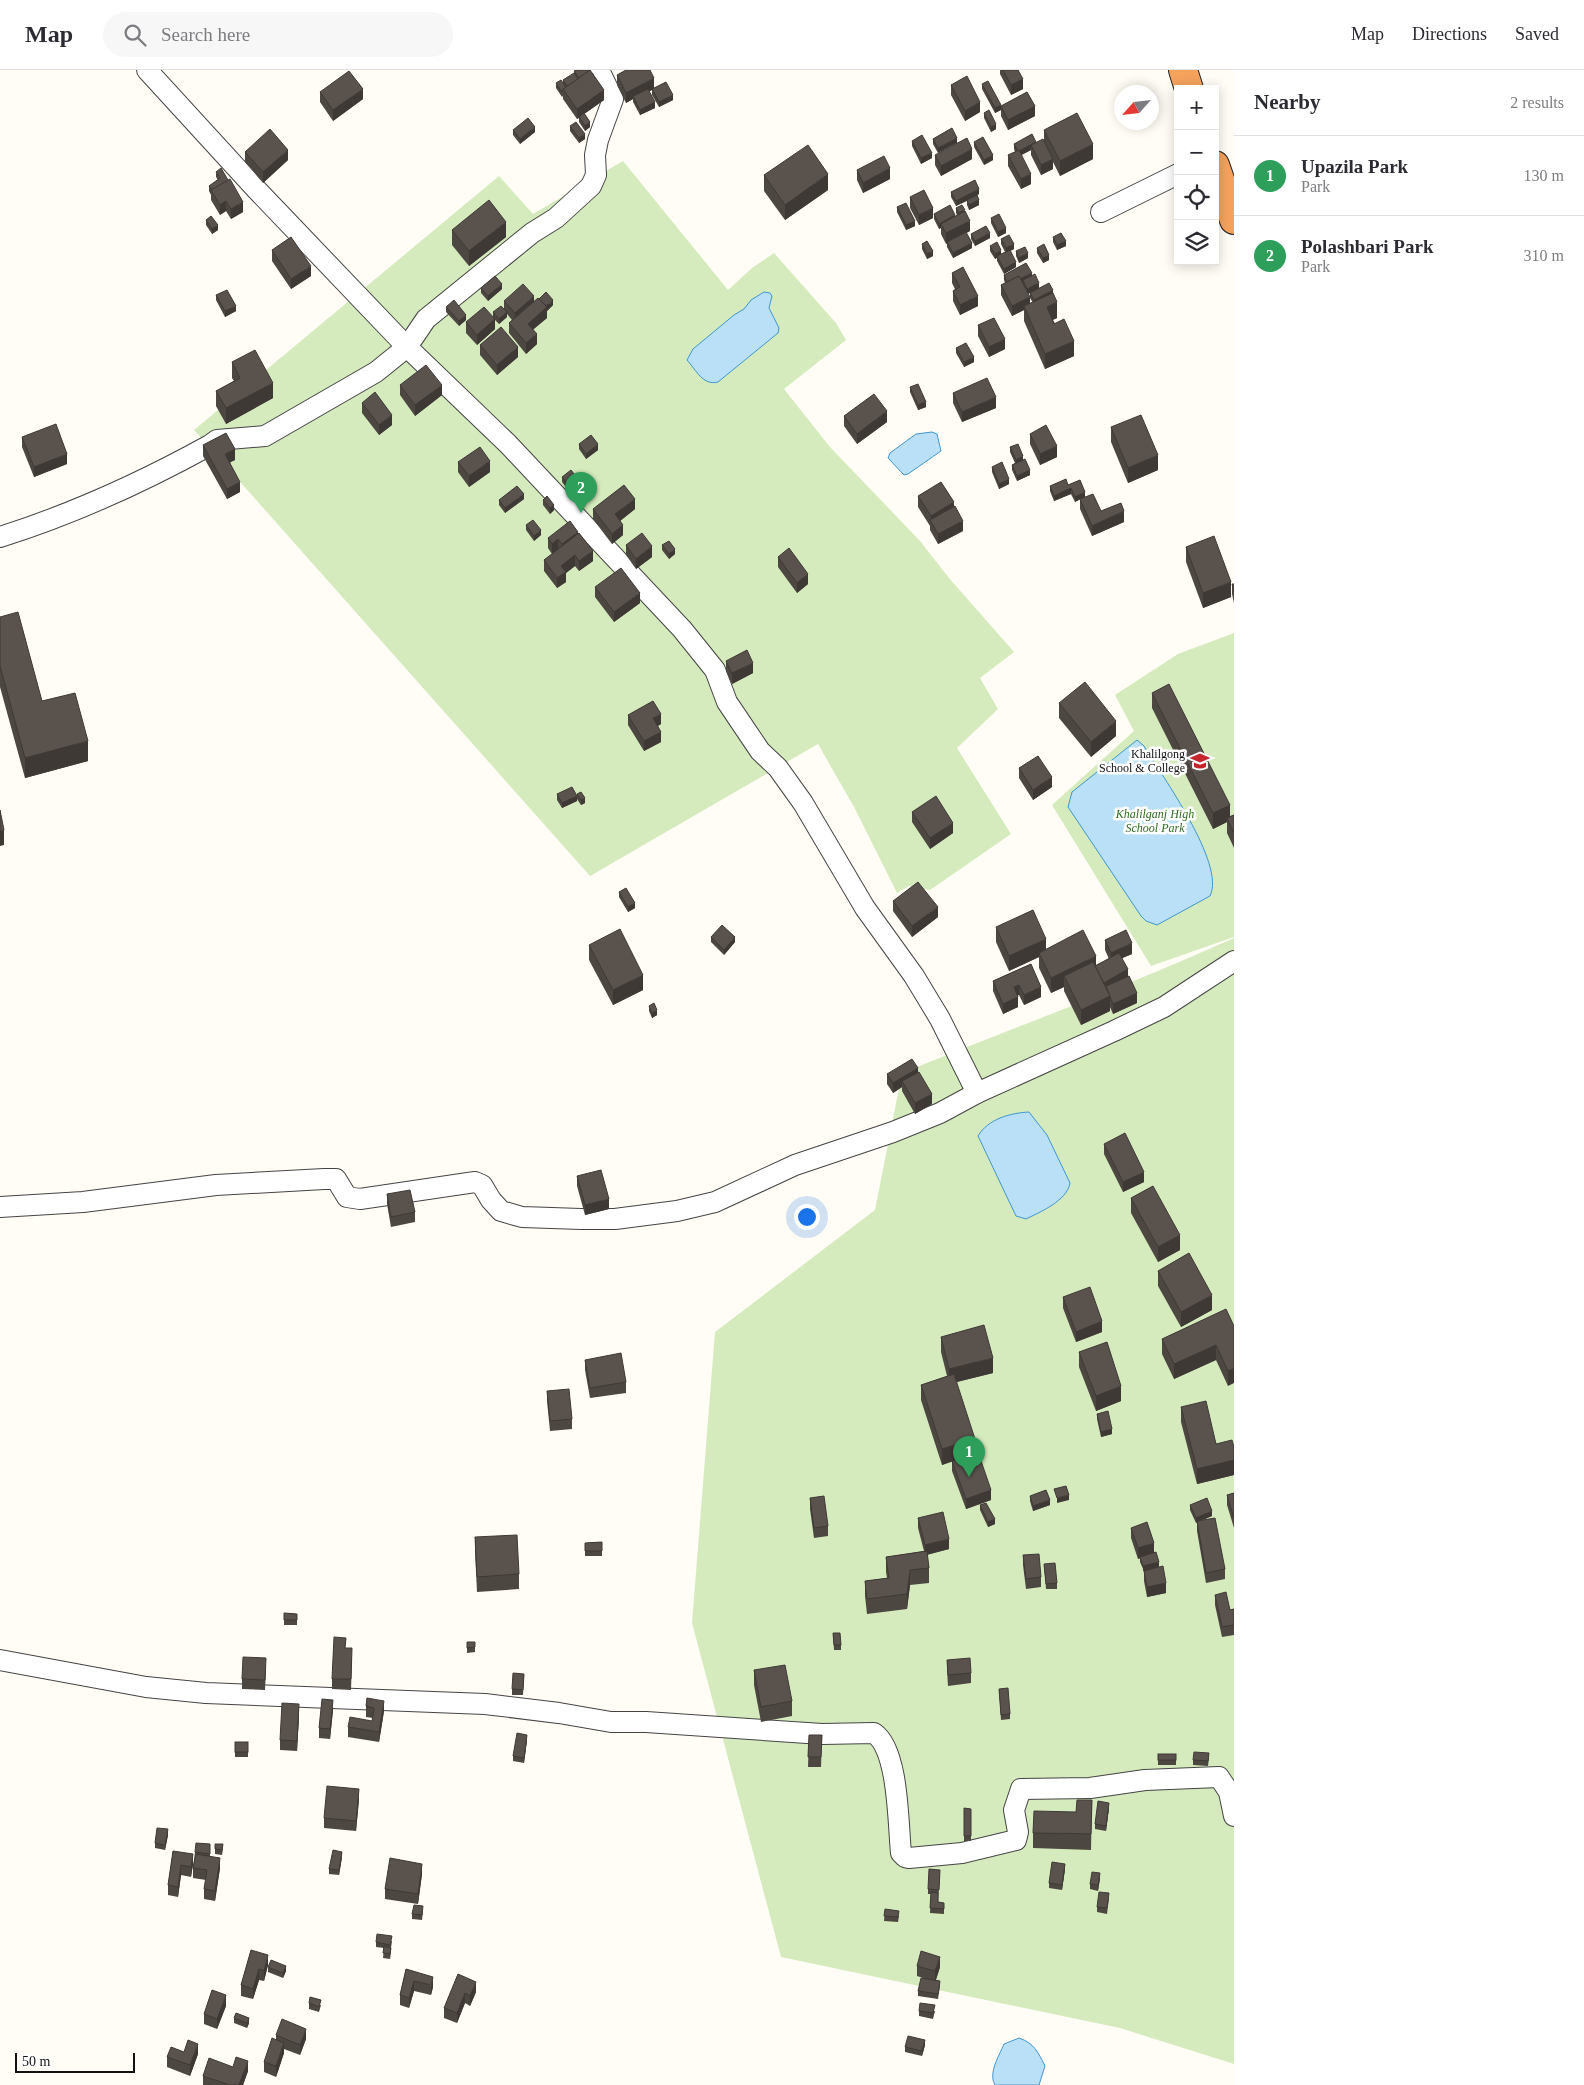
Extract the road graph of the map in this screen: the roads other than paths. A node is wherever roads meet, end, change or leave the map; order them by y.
1 (147, 70) edge
2 (599, 70) edge
3 (1183, 70) edge
4 (1188, 85) edge
5 (1176, 175) edge
6 (1218, 175) edge
7 (1101, 212) dead end
8 (1234, 220) edge
9 (407, 347) junction
10 (0, 537) edge
11 (1234, 961) edge
12 (977, 1093) junction
13 (0, 1207) edge
14 (0, 1660) edge
15 (1234, 1816) edge

1 - 9 street
2 - 9 street
3 - 4 highway
5 - 7 street
6 - 8 highway
9 - 10 street
9 - 12 street
11 - 12 street
12 - 13 street
14 - 15 street

